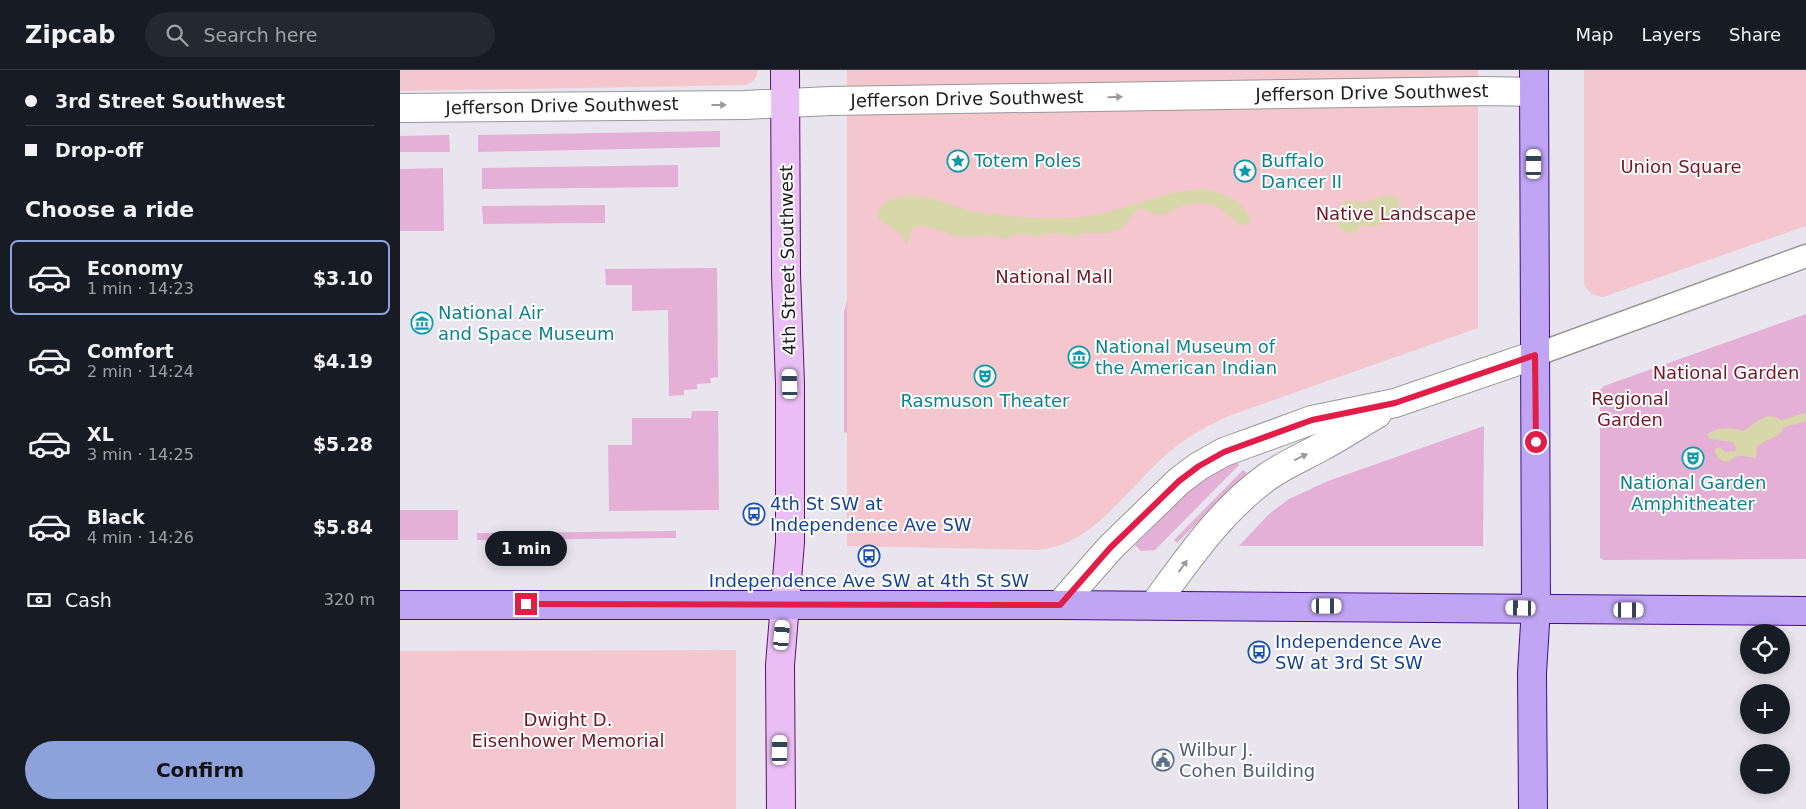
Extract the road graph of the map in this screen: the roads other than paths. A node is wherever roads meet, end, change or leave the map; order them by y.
1 (785, 70) edge
2 (1534, 81) edge
3 (786, 103) junction
4 (400, 108) edge
5 (1806, 256) edge
6 (1535, 355) junction
7 (1395, 403) junction
8 (400, 605) edge
9 (785, 605) junction
10 (1060, 605) junction
11 (1154, 605) junction
12 (1536, 608) junction
13 (1806, 611) edge
14 (781, 809) edge
15 (1533, 809) edge

1 - 3 main road, 4th Street Southwest
3 -> 2 street, Jefferson Drive Southwest
2 - 6 main road
4 -> 3 street, Jefferson Drive Southwest
3 - 9 main road, 4th Street Southwest
5 - 6 street
6 - 7 street
6 - 12 main road
7 - 10 street
11 -> 7 street
8 - 9 main road
9 - 10 main road
9 - 14 main road, 4th Street Southwest
10 - 11 main road
11 - 12 main road
12 - 13 main road
12 - 15 main road

